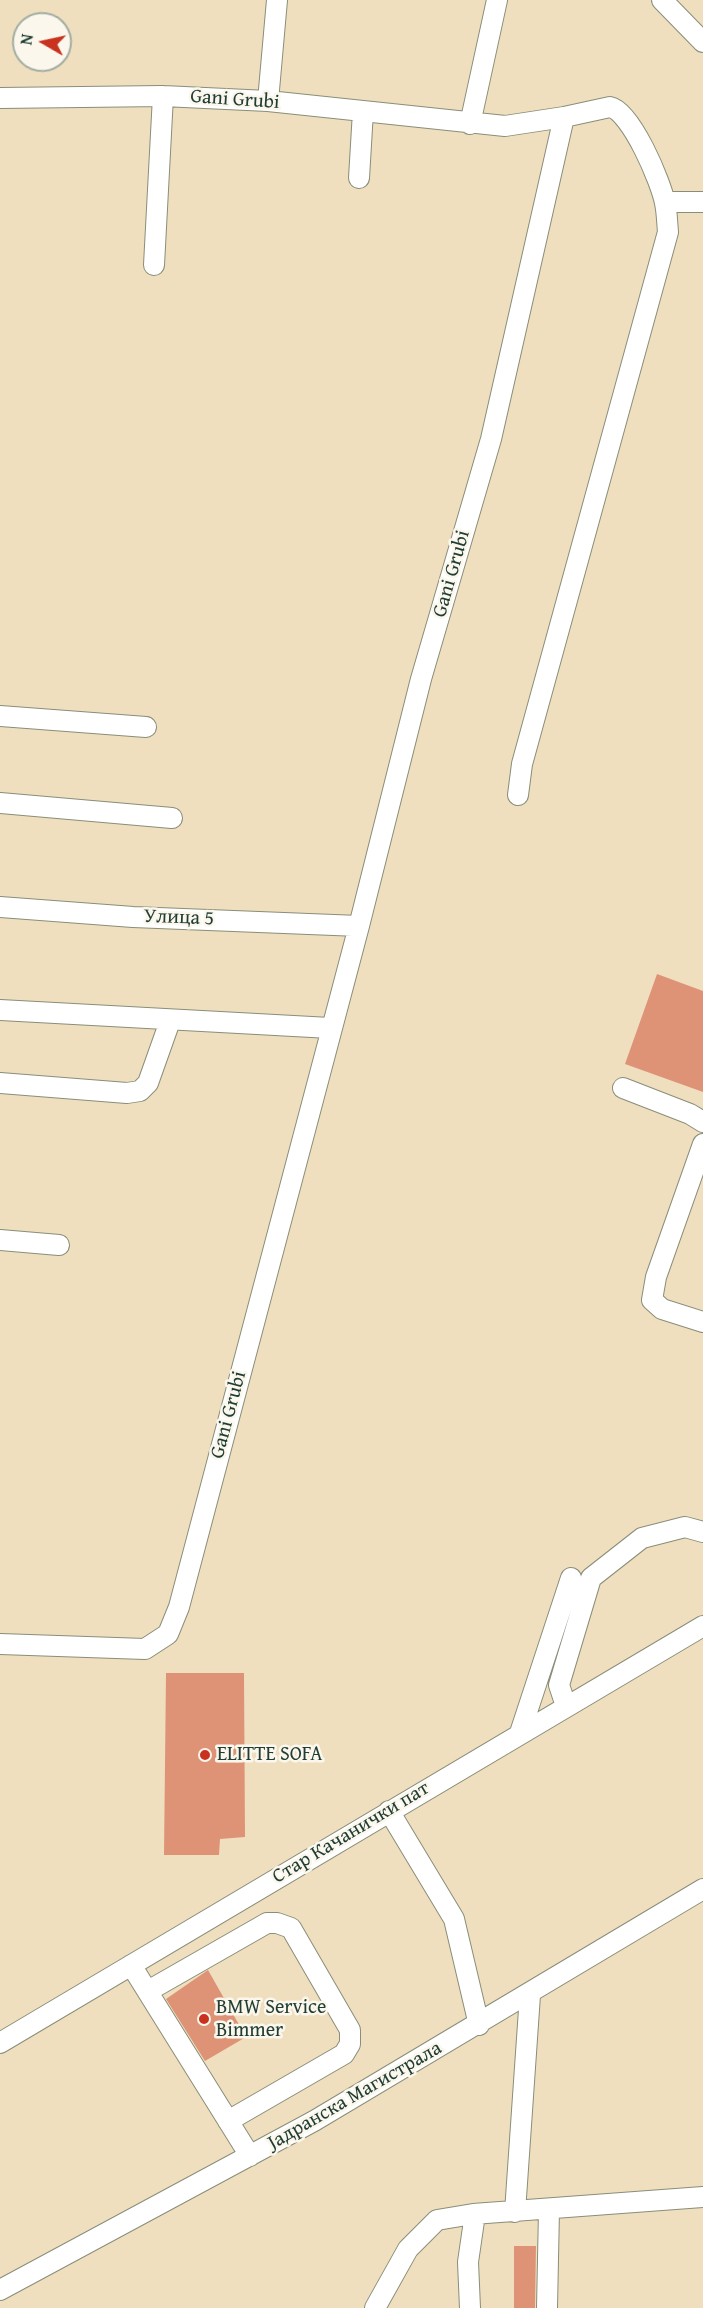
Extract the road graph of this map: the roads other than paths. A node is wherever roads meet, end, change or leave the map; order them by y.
1 (277, 0) edge
2 (497, 0) edge
3 (662, 0) edge
4 (703, 42) edge
5 (163, 96) junction
6 (0, 98) edge
7 (268, 101) junction
8 (363, 111) junction
9 (564, 117) junction
10 (470, 124) junction
11 (359, 178) dead end
12 (665, 202) junction
13 (703, 202) edge
14 (154, 265) dead end
15 (0, 716) edge
16 (146, 727) dead end
17 (518, 795) dead end
18 (0, 803) edge
19 (172, 818) dead end
20 (0, 907) edge
21 (359, 926) junction
22 (0, 1010) edge
23 (170, 1021) junction
24 (330, 1028) junction
25 (0, 1083) edge
26 (623, 1088) dead end
27 (703, 1122) edge
28 (703, 1144) edge
29 (0, 1240) edge
30 (60, 1245) dead end
31 (703, 1322) edge
32 (703, 1532) edge
33 (571, 1578) dead end
34 (703, 1626) edge
35 (0, 1644) edge
36 (566, 1706) junction
37 (519, 1733) junction
38 (389, 1811) junction
39 (703, 1889) edge
40 (131, 1965) junction
41 (148, 1991) junction
42 (530, 1995) junction
43 (479, 2025) junction
44 (0, 2043) edge
45 (228, 2121) junction
46 (250, 2156) junction
47 (703, 2197) edge
48 (549, 2210) junction
49 (515, 2212) junction
50 (475, 2214) junction
51 (0, 2290) edge
52 (375, 2308) edge
53 (470, 2308) edge
54 (548, 2308) edge

1 - 7 street
2 - 10 street
3 - 4 street
5 - 6 street, Gani Grubi
5 - 7 street, Gani Grubi
5 - 14 street
7 - 8 street, Gani Grubi
8 - 10 street, Gani Grubi
8 - 11 street
9 - 10 street, Gani Grubi
9 - 12 street, Gani Grubi
9 - 21 street, Gani Grubi
12 - 13 street
12 - 17 street, Gani Grubi
15 - 16 street
18 - 19 street
20 - 21 street, Улица 5
21 - 24 street, Gani Grubi
22 - 23 street
23 - 24 street
23 - 25 street
24 - 35 street, Gani Grubi
26 - 27 street
28 - 31 street
29 - 30 street
32 - 36 street
33 - 37 street
34 - 36 street, Стар Качанички пат
36 - 37 street, Стар Качанички пат
37 - 38 street, Стар Качанички пат
38 - 40 street, Стар Качанички пат
38 - 43 street
39 - 42 street, Јадранска Магистрала
40 - 41 street
40 - 44 street, Стар Качанички пат
41 - 45 street
41 - 45 street
42 - 43 street, Јадранска Магистрала
42 - 49 street
43 - 46 street, Јадранска Магистрала
45 - 46 street
46 - 51 street, Јадранска Магистрала
47 - 48 street
48 - 49 street
48 - 54 street
49 - 50 street
50 - 52 street
50 - 53 street

